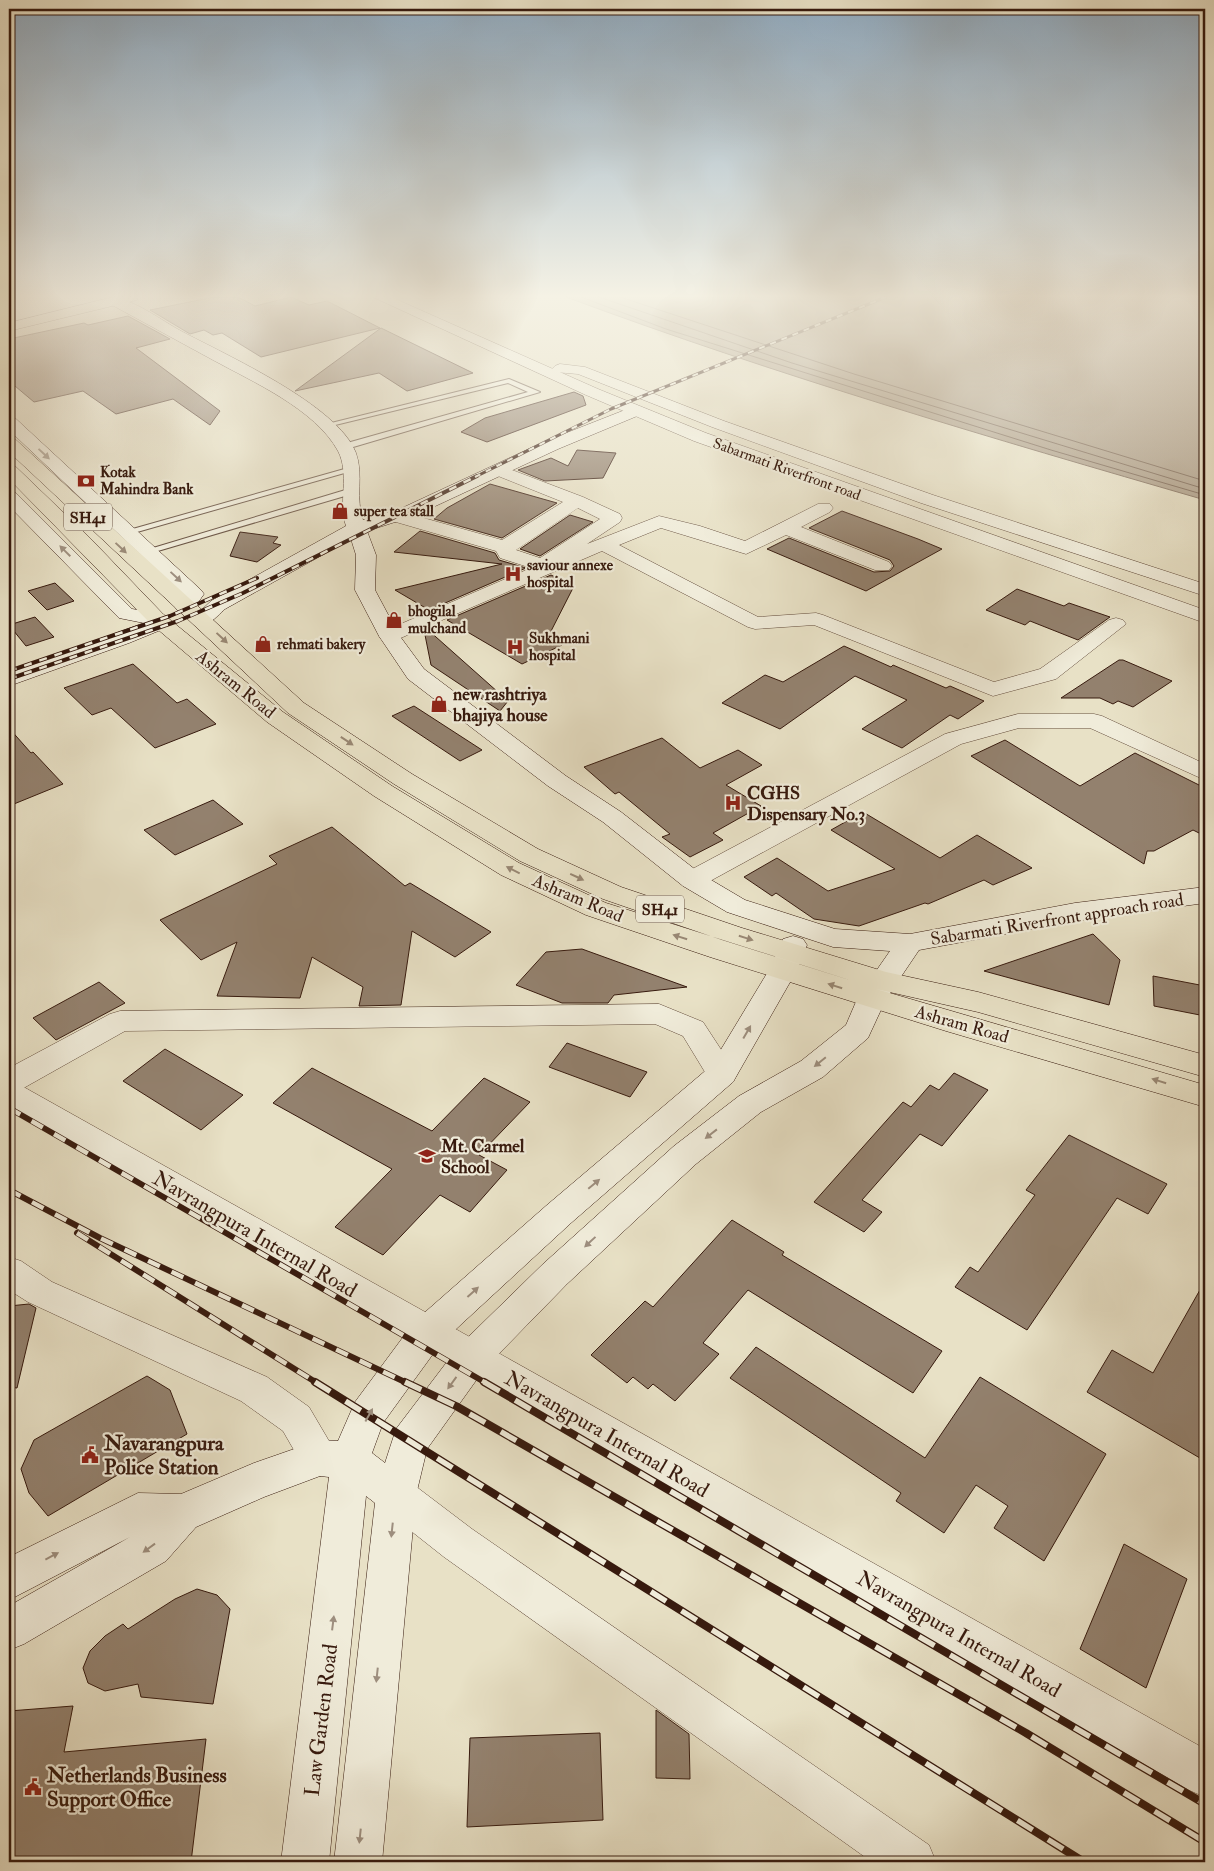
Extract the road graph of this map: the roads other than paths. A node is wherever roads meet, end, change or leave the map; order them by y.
1 (269, 384) edge
2 (495, 384) edge
3 (517, 384) edge
4 (575, 384) edge
5 (599, 384) edge
6 (617, 384) edge
7 (636, 411) junction
8 (9, 421) edge
9 (327, 425) junction
10 (9, 443) edge
11 (348, 459) junction
12 (9, 470) edge
13 (499, 470) junction
14 (352, 491) junction
15 (9, 496) edge
16 (577, 501) junction
17 (824, 508) dead end
18 (148, 516) dead end
19 (395, 516) junction
20 (784, 527) junction
21 (356, 530) junction
22 (127, 532) junction
23 (603, 544) junction
24 (505, 547) junction
25 (148, 552) junction
26 (882, 566) dead end
27 (1205, 590) edge
28 (1205, 605) edge
29 (184, 606) junction
30 (1205, 617) edge
31 (159, 620) junction
32 (1116, 624) dead end
33 (389, 636) junction
34 (9, 678) edge
35 (1205, 773) edge
36 (692, 880) junction
37 (1205, 895) edge
38 (910, 943) junction
39 (792, 950) junction
40 (878, 989) junction
41 (1205, 1066) edge
42 (722, 1074) junction
43 (9, 1082) edge
44 (9, 1093) edge
45 (1205, 1096) edge
46 (11, 1274) edge
47 (428, 1332) junction
48 (472, 1356) junction
49 (335, 1459) junction
50 (396, 1495) junction
51 (182, 1513) junction
52 (9, 1579) edge
53 (9, 1629) edge
54 (1205, 1774) edge
55 (899, 1858) edge
56 (305, 1862) edge
57 (358, 1862) edge

1 - 9 street
2 - 9 lane
3 - 11 lane
4 - 7 street, Sabarmati Riverfront road
5 - 28 street, Sabarmati Riverfront road
6 - 27 street
7 - 13 street
7 - 30 street, Sabarmati Riverfront road
8 -> 22 street
9 - 11 street
10 -> 29 main road, SH41
11 - 14 street, Sabarmati Riverfront approach road
11 - 18 lane
11 - 22 lane
12 - 31 main road, Ashram Road
13 - 16 street
13 - 19 street
14 - 21 street, Sabarmati Riverfront approach road
14 - 25 lane
31 -> 15 street
16 - 24 street
16 - 24 street
17 - 20 street
19 - 21 street
19 - 24 street
20 - 23 street
20 - 26 street
21 - 29 street
21 - 33 street, Sabarmati Riverfront approach road
22 - 25 street
23 - 32 street
23 - 33 street
25 -> 29 street
29 -> 39 main road, Ashram Road / SH41
31 - 34 street
39 -> 31 main road, Ashram Road
33 - 36 street, Sabarmati Riverfront approach road
35 - 36 street
36 - 39 street, Sabarmati Riverfront approach road
37 - 38 street, Sabarmati Riverfront approach road
38 - 39 street, Sabarmati Riverfront approach road
38 - 40 street
39 - 40 main road, Ashram Road
42 -> 39 street, Law Garden Road
40 - 41 main road, Ashram Road
45 -> 40 main road, Ashram Road
40 -> 48 street
42 - 43 street
47 -> 42 street, Law Garden Road
44 - 47 street, Navrangpura Internal Road
46 - 49 street
47 - 48 street, Navrangpura Internal Road
49 -> 47 street, Law Garden Road
48 -> 50 street
48 - 54 street, Navrangpura Internal Road
49 - 50 street
49 - 51 street
56 -> 49 street, Law Garden Road
50 - 55 street
50 -> 57 street
52 -> 51 street
51 -> 53 street

